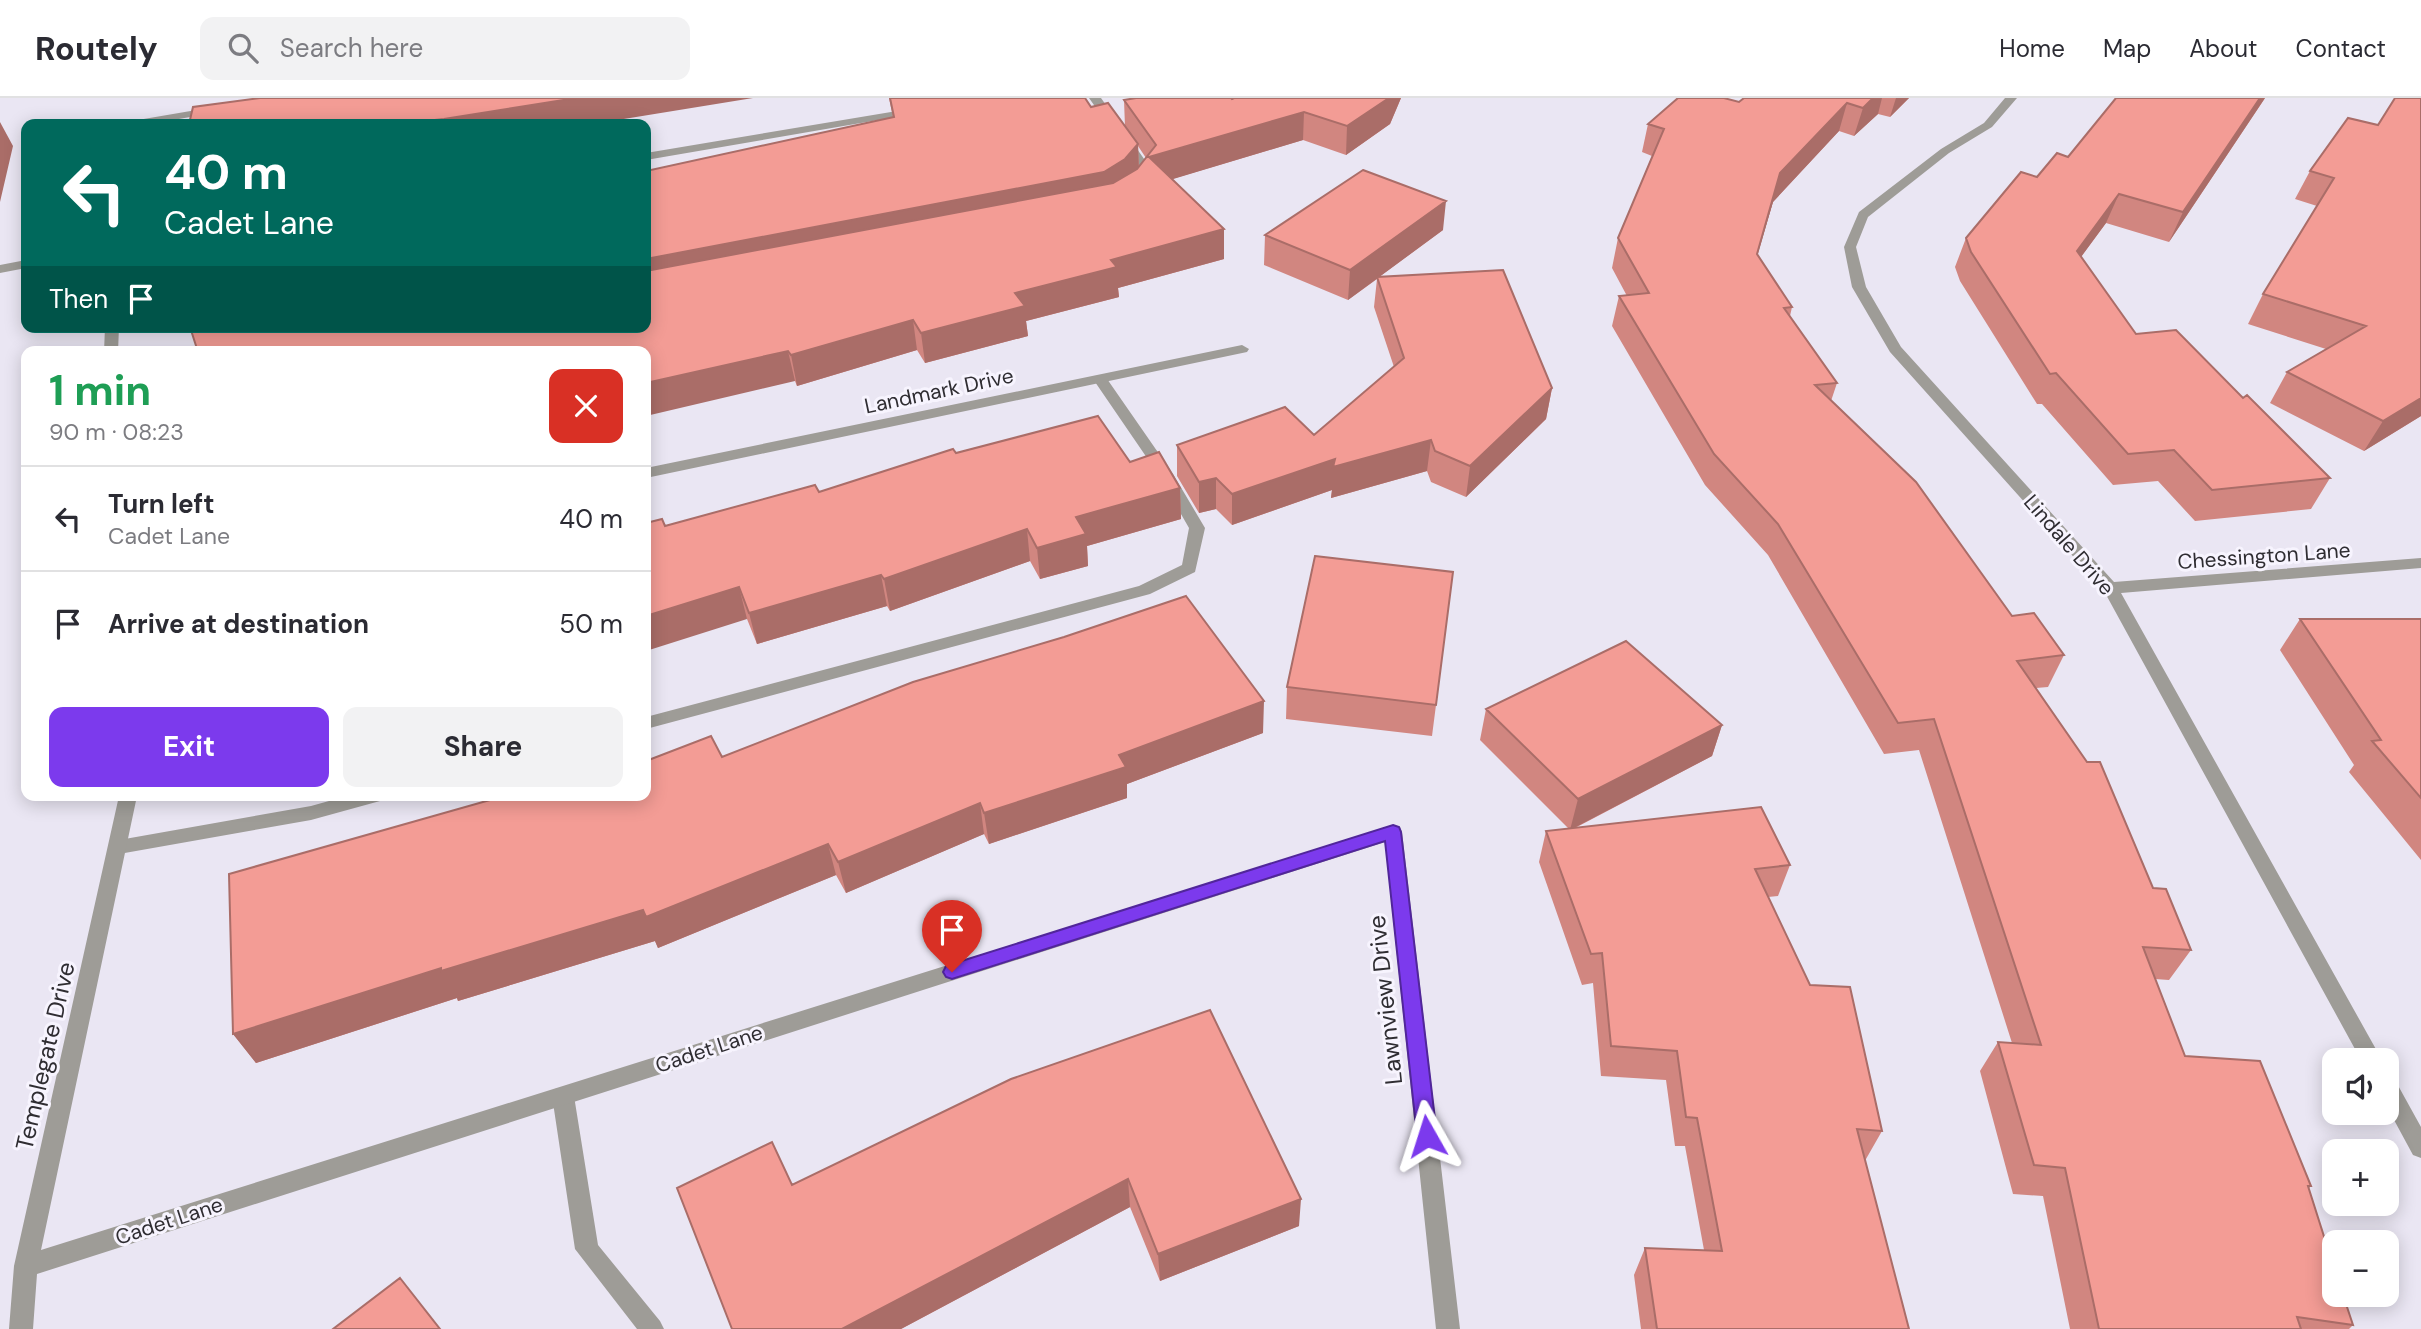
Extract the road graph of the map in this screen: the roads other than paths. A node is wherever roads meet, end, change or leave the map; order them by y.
1 (1095, 98) edge
2 (2011, 98) edge
3 (224, 109) edge
4 (926, 109) edge
5 (163, 119) edge
6 (651, 156) edge
7 (1132, 193) edge
8 (21, 265) edge
9 (0, 268) edge
10 (1242, 349) dead end
11 (1100, 379) junction
12 (651, 472) edge
13 (2421, 563) edge
14 (2110, 588) junction
15 (651, 722) edge
16 (127, 801) edge
17 (355, 801) edge
18 (1393, 832) joint
19 (119, 847) junction
20 (2365, 1048) edge
21 (563, 1096) junction
22 (2399, 1109) edge
23 (2421, 1148) edge
24 (26, 1266) junction
25 (21, 1329) edge
26 (652, 1329) edge
27 (1448, 1329) edge

1 - 7 street
2 - 14 street, Lindale Drive
3 - 5 street
4 - 6 street
8 - 9 street
10 - 11 street, Landmark Drive
11 - 12 street, Landmark Drive
11 - 15 street
13 - 14 street, Chessington Lane
14 - 20 street, Lindale Drive
16 - 19 street, Templegate Drive
17 - 19 street
18 - 21 street, Cadet Lane
18 - 27 street, Lawnview Drive
19 - 24 street, Templegate Drive
21 - 24 street, Cadet Lane
21 - 26 street
22 - 23 street
24 - 25 street, Templegate Drive

